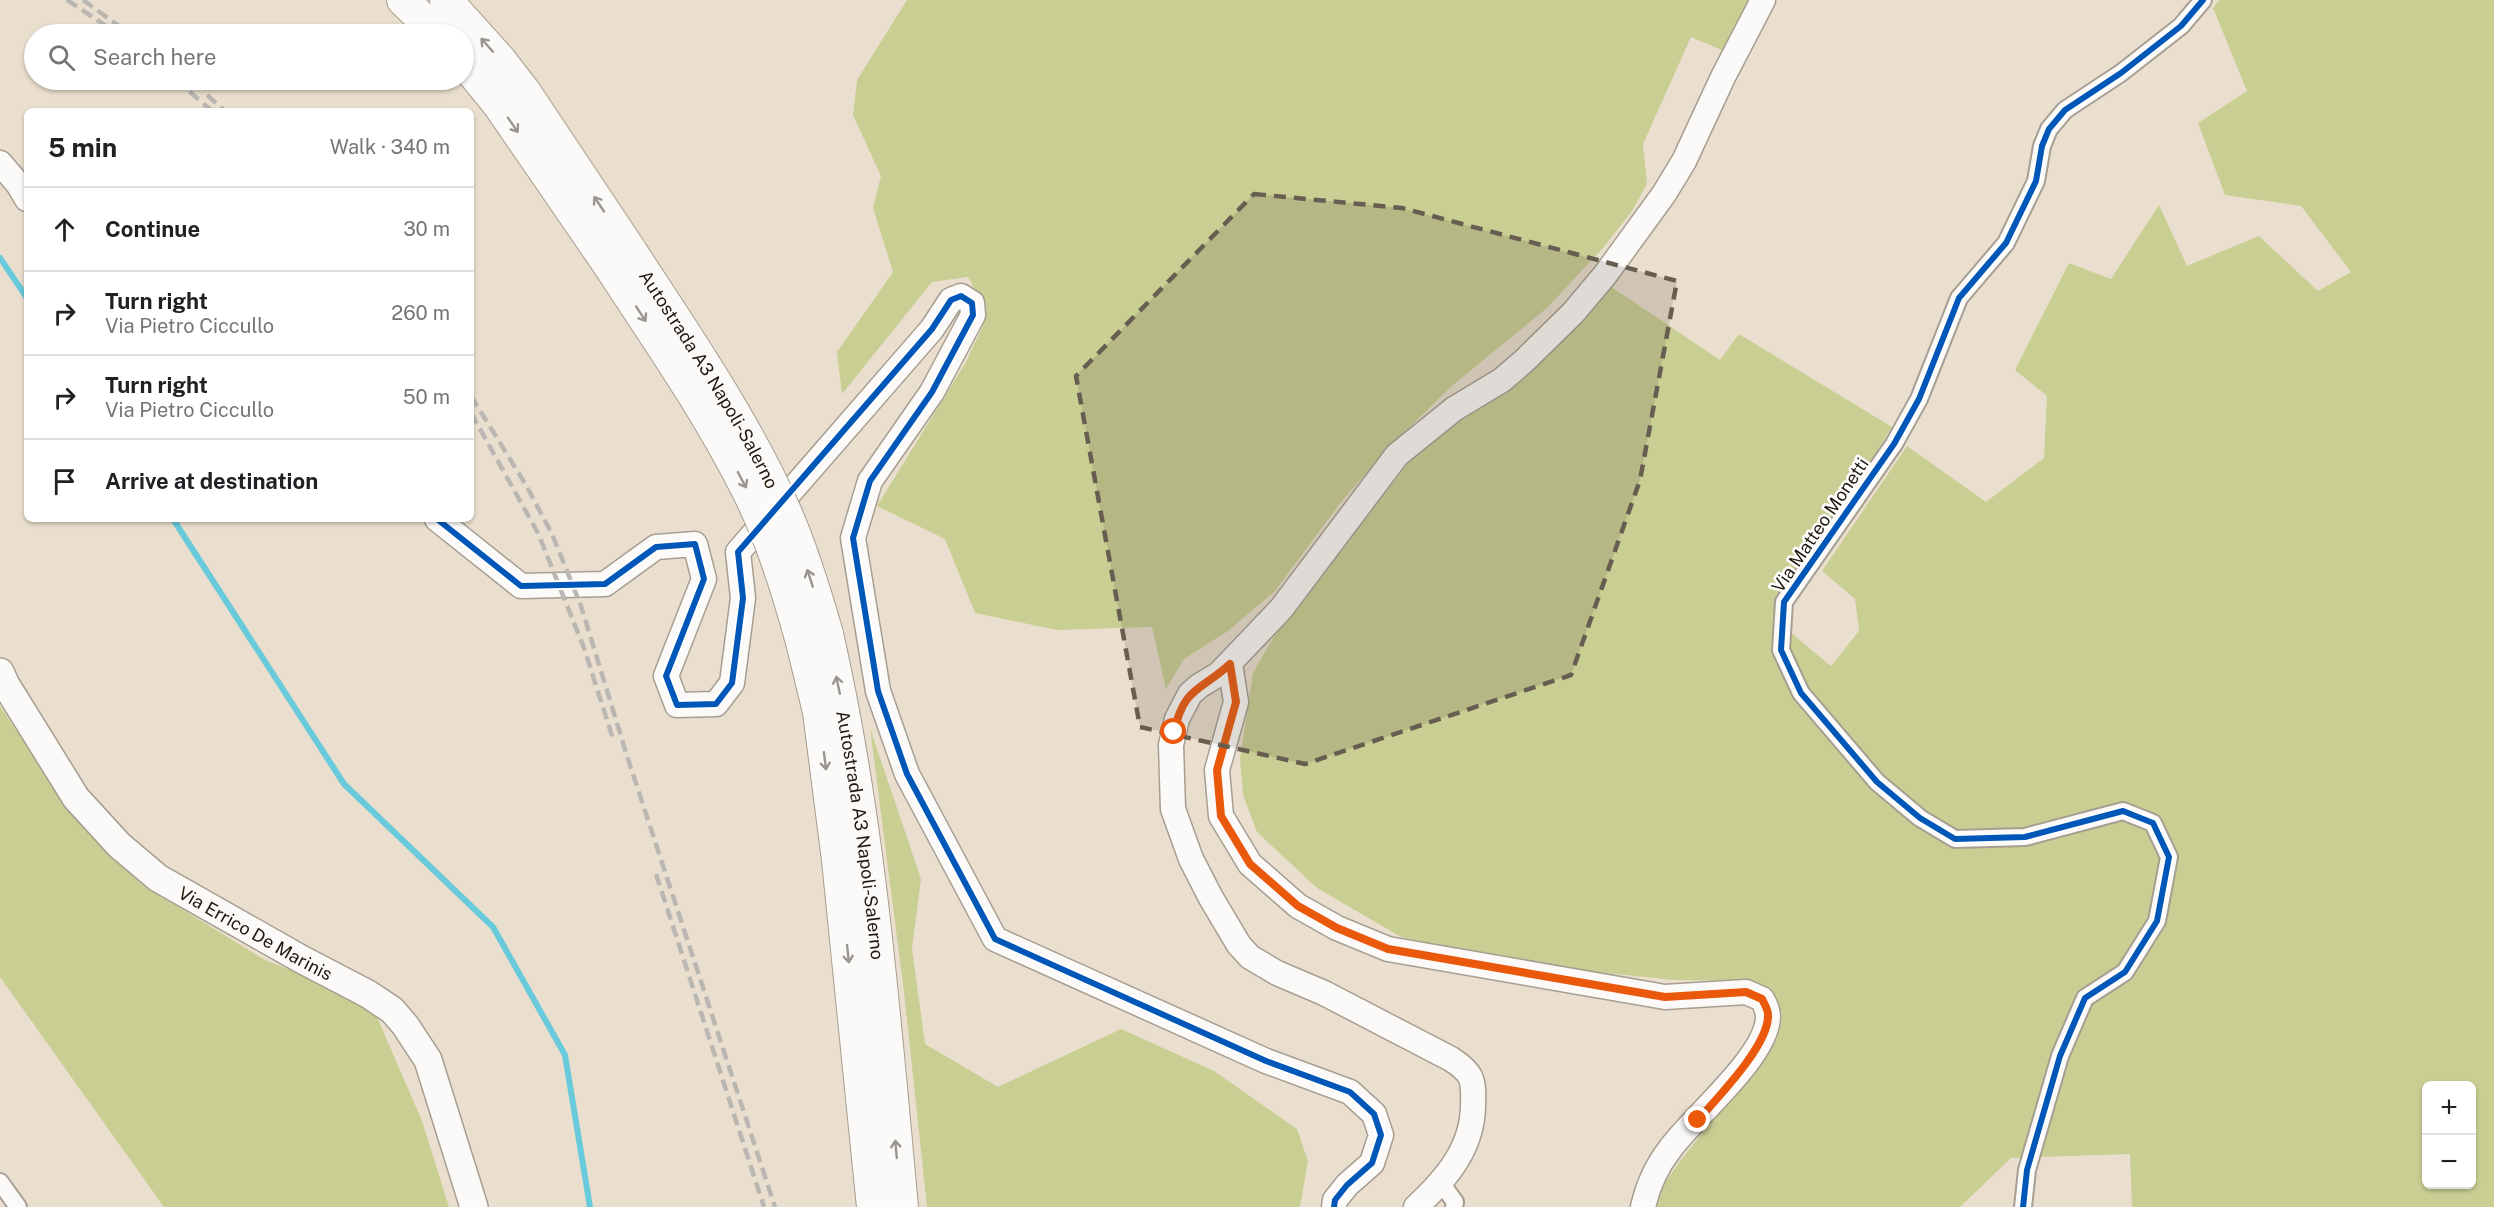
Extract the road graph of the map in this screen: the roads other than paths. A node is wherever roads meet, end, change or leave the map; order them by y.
1 (404, 0) edge
2 (446, 0) edge
3 (1764, 0) edge
4 (2203, 0) edge
5 (428, 24) edge
6 (468, 24) edge
7 (474, 31) edge
8 (474, 74) edge
9 (0, 163) edge
10 (24, 194) edge
11 (620, 259) junction
12 (441, 522) edge
13 (815, 638) junction
14 (1230, 664) junction
15 (0, 672) edge
16 (0, 1182) edge
17 (1441, 1184) junction
18 (18, 1207) edge
19 (474, 1207) edge
20 (873, 1207) edge
21 (902, 1207) edge
22 (1334, 1207) edge
23 (1416, 1207) edge
24 (1455, 1207) edge
25 (1643, 1207) edge
26 (2023, 1207) edge

1 - 5 highway
6 -> 2 highway, Autostrada A3 Napoli-Salerno
3 - 14 street
4 - 26 street, Via Matteo Monetti
11 -> 7 highway, Autostrada A3 Napoli-Salerno
8 -> 11 highway, Autostrada A3 Napoli-Salerno
9 - 10 street
11 - 13 highway, Autostrada A3 Napoli-Salerno, bridge
12 - 22 street
13 -> 20 highway, Autostrada A3 Napoli-Salerno
21 -> 13 highway, Autostrada A3 Napoli-Salerno
14 - 17 street
14 - 25 street
15 - 19 main road, Via Errico De Marinis
16 - 18 street
17 - 23 street
17 - 24 street

